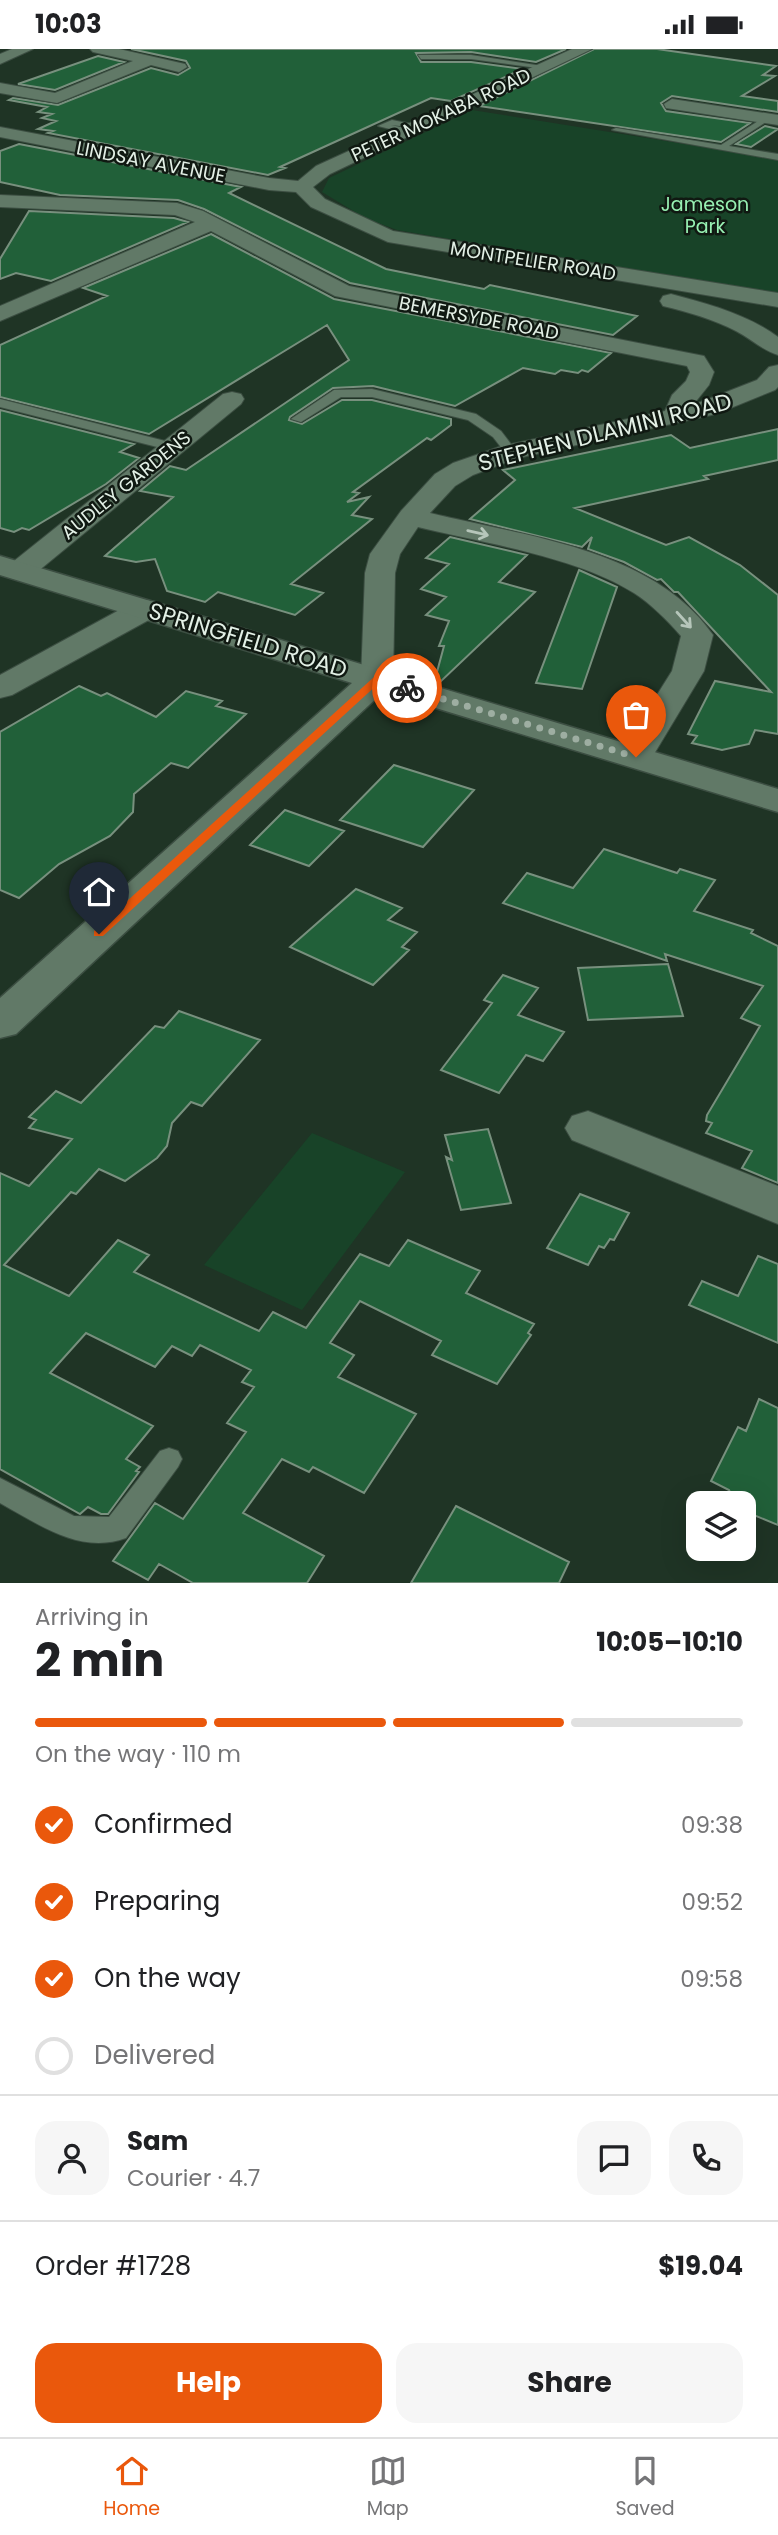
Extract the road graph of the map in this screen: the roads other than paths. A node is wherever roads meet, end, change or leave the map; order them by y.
1 (25, 49) edge
2 (98, 49) edge
3 (584, 49) edge
4 (421, 57) dead end
5 (0, 59) edge
6 (149, 61) junction
7 (178, 67) dead end
8 (545, 67) junction
9 (0, 88) edge
10 (672, 104) dead end
11 (378, 118) dead end
12 (772, 119) edge
13 (405, 126) junction
14 (616, 130) dead end
15 (0, 132) edge
16 (724, 146) dead end
17 (778, 157) edge
18 (303, 187) junction
19 (0, 201) edge
20 (211, 223) junction
21 (546, 263) junction
22 (583, 269) junction
23 (602, 284) junction
24 (778, 300) edge
25 (0, 313) edge
26 (778, 348) edge
27 (778, 372) edge
28 (232, 399) dead end
29 (0, 403) edge
30 (675, 417) junction
31 (297, 419) dead end
32 (173, 447) junction
33 (511, 452) junction
34 (411, 517) junction
35 (10, 568) edge
36 (145, 609) junction
37 (377, 679) junction
38 (0, 688) edge
39 (636, 757) junction
40 (778, 801) edge
41 (0, 1023) edge
42 (588, 1128) dead end
43 (778, 1206) edge
44 (169, 1459) dead end
45 (0, 1490) edge

1 - 5 street
2 - 6 street
3 - 8 street, PETER MOKABA ROAD
4 - 8 lane
6 - 7 street
6 - 9 street
8 - 13 street, PETER MOKABA ROAD
10 - 12 street
11 - 13 lane
12 - 16 lane
13 - 18 street, PETER MOKABA ROAD
14 - 17 lane
15 - 18 street, LINDSAY AVENUE
18 - 21 street, MONTPELIER ROAD
19 - 20 street
20 - 25 street
20 - 30 street, BEMERSYDE ROAD
21 - 22 street, MONTPELIER ROAD
21 - 23 street
22 - 23 street
22 - 24 street, MONTPELIER ROAD
23 - 26 street
27 - 30 street, STEPHEN DLAMINI ROAD
28 - 32 street, AUDLEY GARDENS
29 - 32 lane
30 - 33 street, STEPHEN DLAMINI ROAD
31 - 33 lane
32 - 35 street, AUDLEY GARDENS
33 - 34 street, STEPHEN DLAMINI ROAD
34 - 37 street, STEPHEN DLAMINI ROAD
34 -> 39 street
35 - 36 street, SPRINGFIELD ROAD
36 - 37 street, SPRINGFIELD ROAD
36 - 38 street
37 - 39 street, SPRINGFIELD ROAD
37 - 41 street
39 - 40 street, SPRINGFIELD ROAD
42 - 43 street
44 - 45 lane

